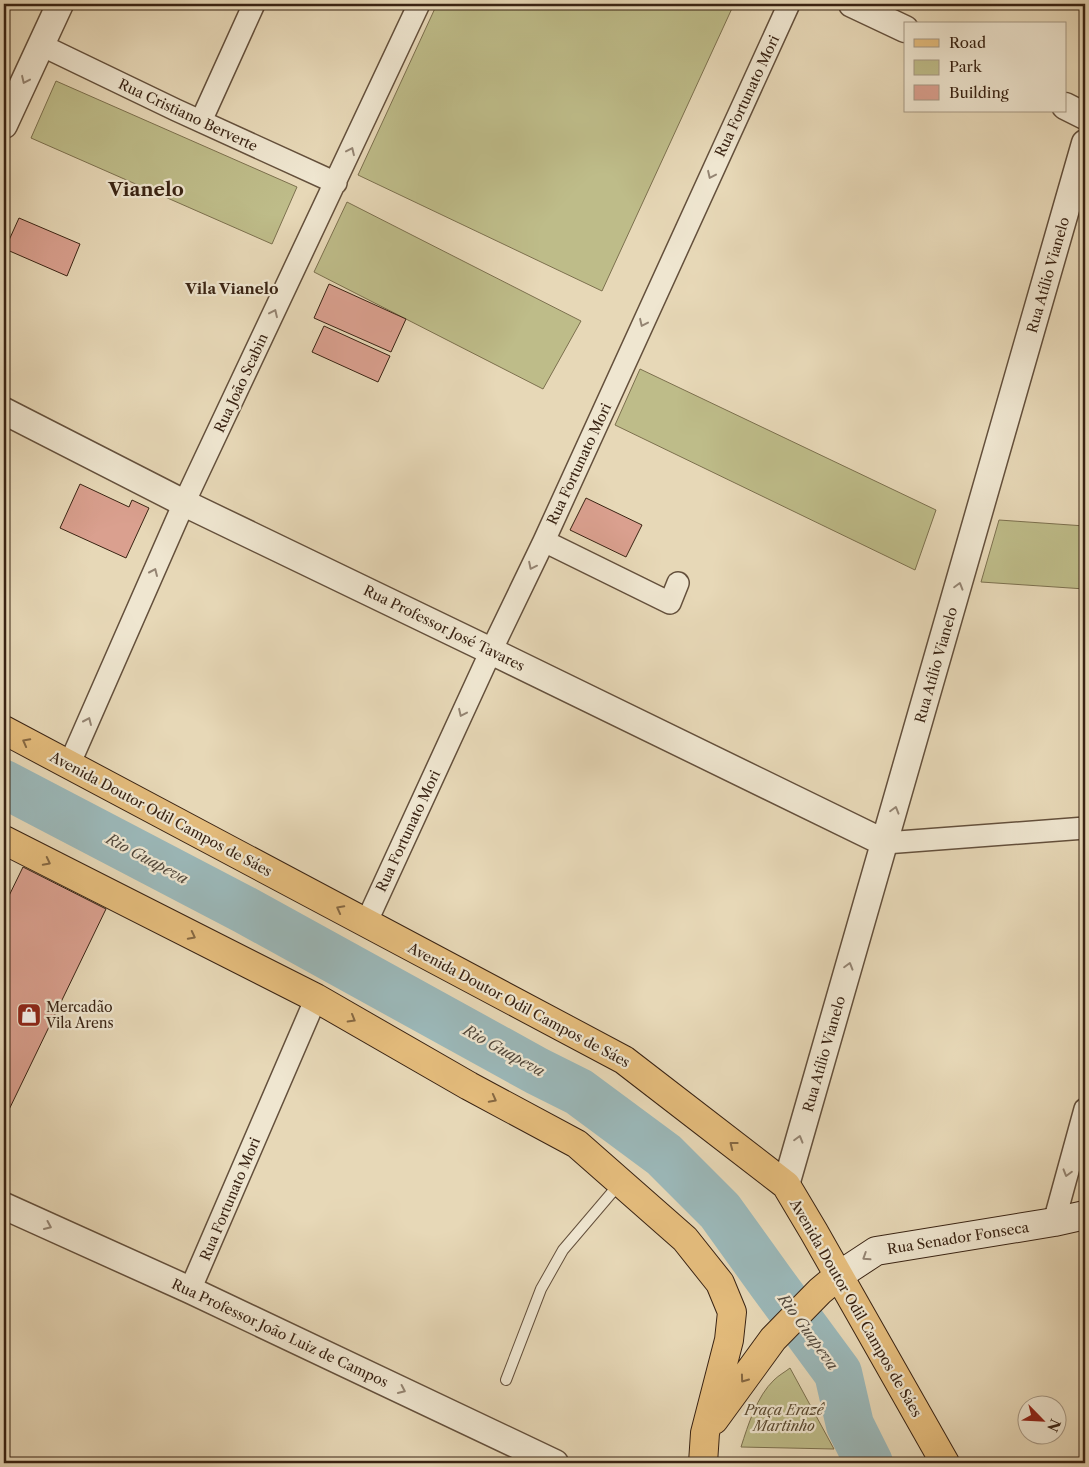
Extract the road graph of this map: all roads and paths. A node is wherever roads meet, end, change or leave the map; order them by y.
1 (60, 4) edge
2 (254, 4) edge
3 (419, 4) edge
4 (789, 4) edge
5 (852, 4) edge
6 (904, 29) edge
7 (41, 45) junction
8 (1066, 106) edge
9 (1085, 116) edge
10 (201, 121) junction
11 (4, 125) edge
12 (1085, 143) edge
13 (336, 183) junction
14 (4, 411) edge
15 (184, 503) junction
16 (544, 541) junction
17 (678, 583) dead end
18 (491, 651) junction
19 (4, 730) edge
20 (69, 765) junction
21 (1085, 828) edge
22 (4, 840) edge
23 (885, 843) junction
24 (366, 923) junction
25 (316, 998) junction
26 (1085, 1109) edge
27 (620, 1182) junction
28 (786, 1186) junction
29 (4, 1206) edge
30 (1085, 1216) edge
31 (1054, 1222) junction
32 (829, 1283) junction
33 (190, 1290) junction
34 (506, 1380) dead end
35 (705, 1433) junction
36 (553, 1463) edge
37 (703, 1463) edge
38 (945, 1463) edge

1 - 7 street
2 - 10 street
13 -> 3 street, Rua João Scabin
4 -> 16 street, Rua Fortunato Mori
5 - 6 street
7 - 10 street, Rua Cristiano Berverte
7 -> 11 street
8 - 9 street
10 - 13 street, Rua Cristiano Berverte
23 -> 12 street, Rua Atílio Vianelo
15 -> 13 street, Rua João Scabin
14 - 15 street, Rua Professor José Tavares
15 - 18 street, Rua Professor José Tavares
20 -> 15 street, Rua João Scabin
16 - 17 street
16 -> 18 street, Rua Fortunato Mori
18 - 23 street, Rua Professor José Tavares
18 -> 24 street, Rua Fortunato Mori
20 -> 19 main road, Avenida Doutor Odil Campos de Sáes
24 -> 20 main road, Avenida Doutor Odil Campos de Sáes
21 - 23 street
22 -> 25 main road
28 -> 23 street, Rua Atílio Vianelo
28 -> 24 main road, Avenida Doutor Odil Campos de Sáes
25 -> 27 main road
25 - 33 street, Rua Fortunato Mori
26 -> 31 street
27 - 34 lane
27 - 35 main road
28 - 32 main road, Avenida Doutor Odil Campos de Sáes
29 -> 33 street, Rua Professor João Luiz de Campos
30 - 31 main road, Rua Senador Fonseca
31 -> 32 main road, Rua Senador Fonseca
32 -> 35 main road
32 - 38 main road, Avenida Doutor Odil Campos de Sáes
33 -> 36 street, Rua Professor João Luiz de Campos
35 - 37 main road

